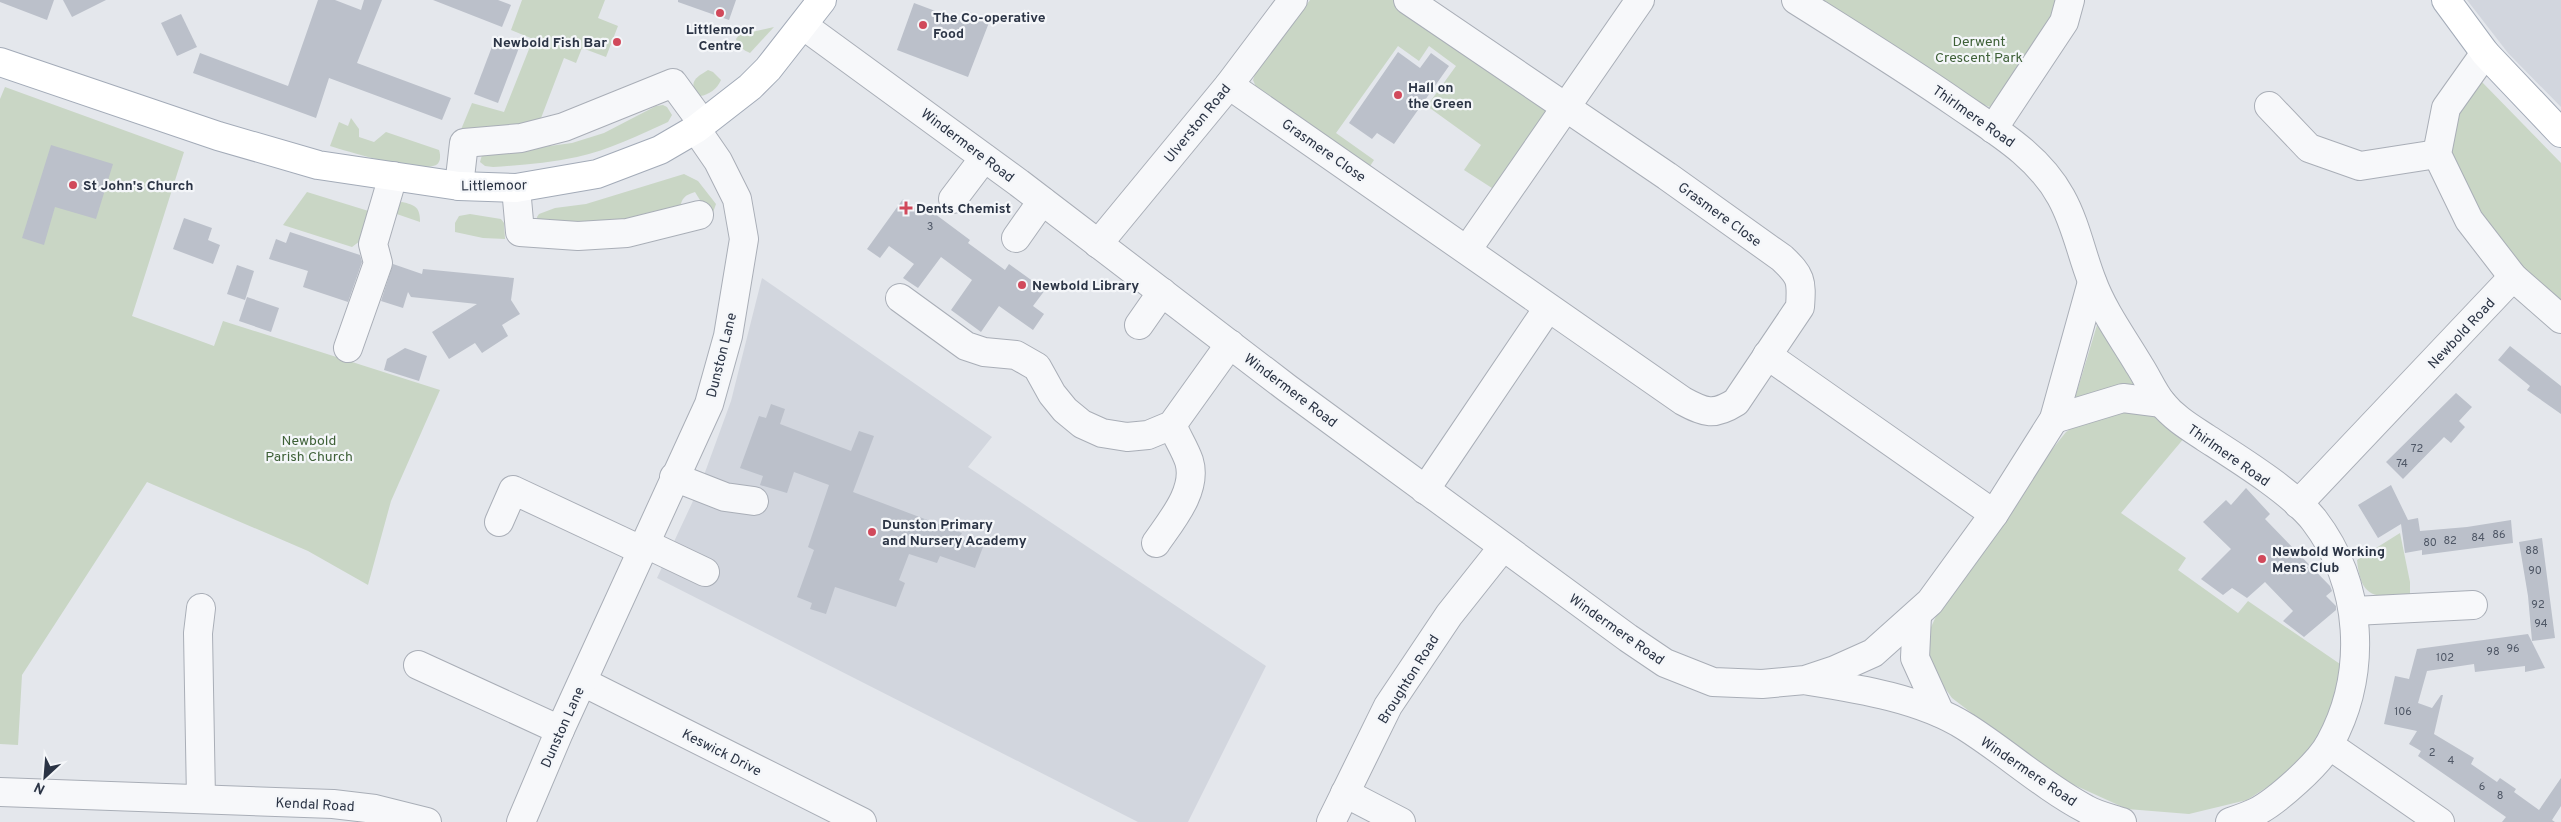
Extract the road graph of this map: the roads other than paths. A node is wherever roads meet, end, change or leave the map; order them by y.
1 (822, 0) edge
2 (1293, 0) edge
3 (1408, 0) edge
4 (1640, 0) edge
5 (1796, 0) edge
6 (2070, 0) edge
7 (2446, 0) edge
8 (804, 26) junction
9 (2485, 53) junction
10 (0, 62) edge
11 (1229, 85) junction
12 (2269, 106) dead end
13 (1564, 108) junction
14 (700, 126) junction
15 (1993, 129) junction
16 (2561, 133) edge
17 (2437, 154) junction
18 (984, 158) junction
19 (393, 176) junction
20 (459, 186) junction
21 (516, 188) junction
22 (953, 199) dead end
23 (1042, 201) junction
24 (698, 214) dead end
25 (1016, 238) dead end
26 (1098, 244) junction
27 (1467, 250) junction
28 (2513, 277) junction
29 (2092, 282) junction
30 (1162, 292) junction
31 (900, 298) dead end
32 (1548, 308) junction
33 (2561, 319) edge
34 (1139, 325) dead end
35 (1230, 344) junction
36 (348, 348) dead end
37 (1767, 355) junction
38 (2162, 403) junction
39 (2054, 419) junction
40 (1172, 425) junction
41 (674, 477) junction
42 (1425, 490) junction
43 (754, 502) dead end
44 (2298, 504) junction
45 (1994, 514) junction
46 (498, 522) dead end
47 (1169, 537) dead end
48 (643, 547) junction
49 (1503, 547) junction
50 (705, 572) dead end
51 (2473, 605) dead end
52 (200, 608) dead end
53 (2354, 611) junction
54 (1917, 615) junction
55 (418, 665) dead end
56 (1805, 680) junction
57 (582, 682) junction
58 (1940, 713) junction
59 (560, 730) junction
60 (2329, 746) junction
61 (0, 792) edge
62 (1345, 793) junction
63 (201, 799) junction
64 (377, 815) edge
65 (427, 822) edge
66 (521, 822) edge
67 (862, 822) edge
68 (1331, 822) edge
69 (1401, 822) edge
70 (2122, 822) edge
71 (2230, 822) edge
72 (2440, 822) edge

1 - 8 main road, Littlemoor
2 - 11 street, Ulverston Road
3 - 13 street, Grasmere Close
4 - 13 street
5 - 15 street, Thirlmere Road
6 - 15 street
7 - 9 main road
8 - 14 main road, Littlemoor
8 - 18 street, Windermere Road
9 - 16 main road
9 - 17 street
10 - 19 main road, Littlemoor
11 - 26 street, Ulverston Road
11 - 27 street, Grasmere Close
12 - 17 street
13 - 27 street
13 - 37 street, Grasmere Close
14 - 20 street
14 - 21 main road, Littlemoor
14 - 41 street, Dunston Lane
15 - 29 street, Thirlmere Road
17 - 28 street
18 - 22 street
18 - 23 street, Windermere Road
19 - 20 main road, Littlemoor
19 - 36 street
20 - 21 main road, Littlemoor
21 - 24 street
23 - 25 street
23 - 26 street, Windermere Road
26 - 30 street, Windermere Road
27 - 32 street, Grasmere Close
28 - 33 street
28 - 44 street, Newbold Road
29 - 38 street, Thirlmere Road
29 - 39 street
30 - 34 street
30 - 35 street, Windermere Road
31 - 40 street
32 - 37 street, Grasmere Close
32 - 42 street
35 - 40 street
35 - 42 street, Windermere Road
37 - 45 street
38 - 39 street
38 - 44 street, Thirlmere Road
39 - 45 street
40 - 47 street
41 - 43 street
41 - 48 street, Dunston Lane
42 - 49 street, Windermere Road
44 - 53 street, Thirlmere Road
45 - 54 street, Windermere Road
46 - 48 street
48 - 50 street
48 - 57 street, Dunston Lane
49 - 56 street, Windermere Road
49 - 62 street, Broughton Road
51 - 53 street
52 - 63 street
53 - 60 street, Thirlmere Road
54 - 56 street, Windermere Road
54 - 58 street
55 - 59 street
56 - 58 street, Windermere Road
57 - 59 street, Dunston Lane
57 - 67 street, Keswick Drive
58 - 70 street, Windermere Road
59 - 66 street, Dunston Lane
60 - 71 street
60 - 72 street
61 - 63 street, Kendal Road
62 - 68 street, Broughton Road
62 - 69 street
63 - 64 street, Kendal Road
64 - 65 street, Kendal Road

